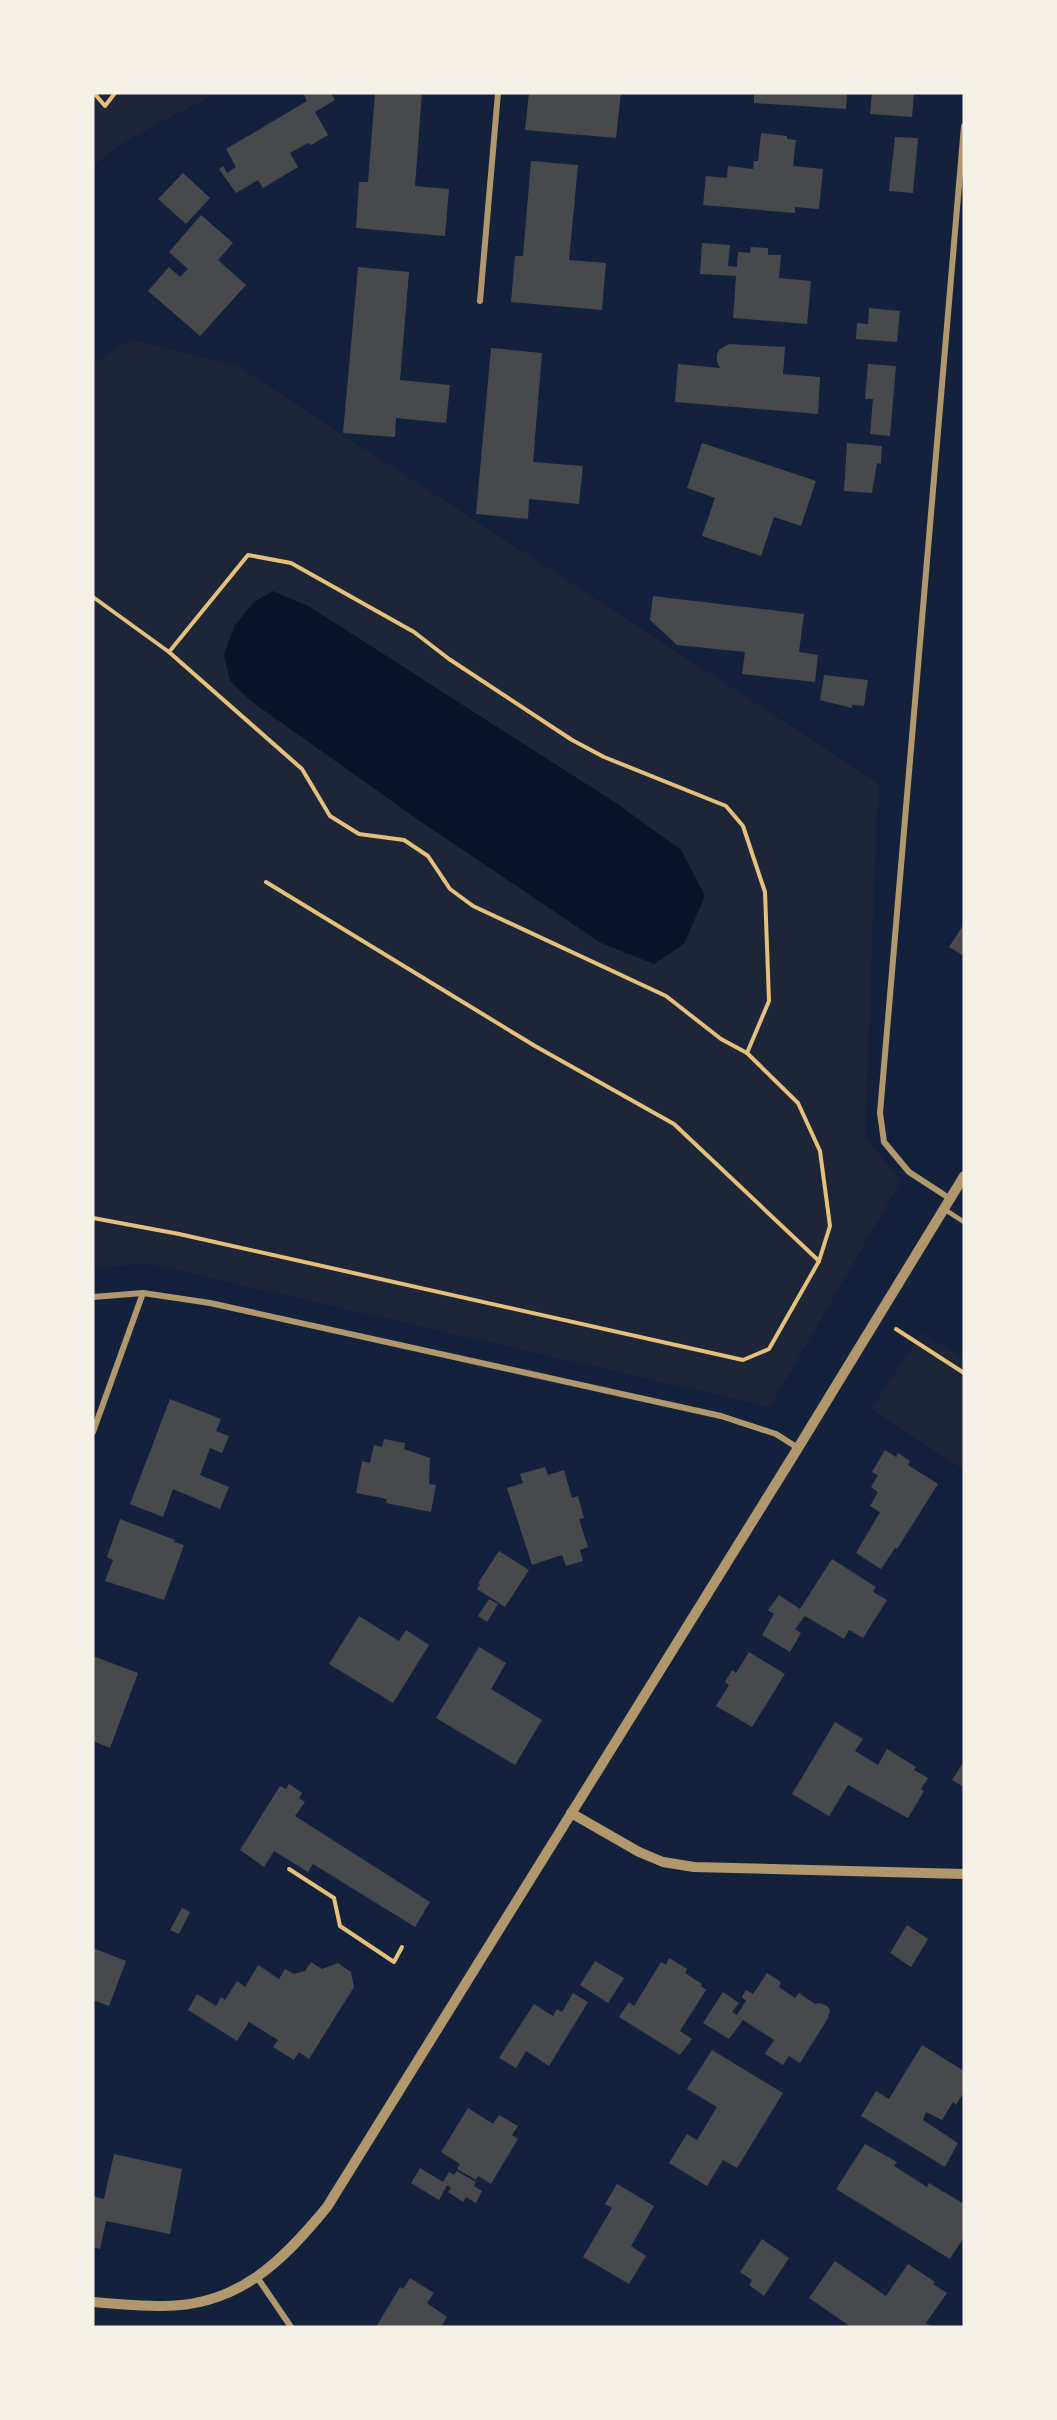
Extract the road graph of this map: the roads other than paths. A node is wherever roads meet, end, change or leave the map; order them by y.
1 (498, 93) edge
2 (964, 126) edge
3 (480, 301) dead end
4 (964, 1176) edge
5 (949, 1198) junction
6 (943, 1209) junction
7 (964, 1222) edge
8 (143, 1293) junction
9 (93, 1297) edge
10 (93, 1432) edge
11 (798, 1448) junction
12 (571, 1813) junction
13 (964, 1874) edge
14 (257, 2277) junction
15 (93, 2302) edge
16 (291, 2327) edge

1 - 3 street
2 - 5 street
4 - 5 street
5 - 6 street
6 - 7 lane
6 - 11 street
8 - 9 street
8 - 10 street
8 - 11 street
11 - 12 street
12 - 13 street
12 - 14 street
14 - 15 street
14 - 16 street

